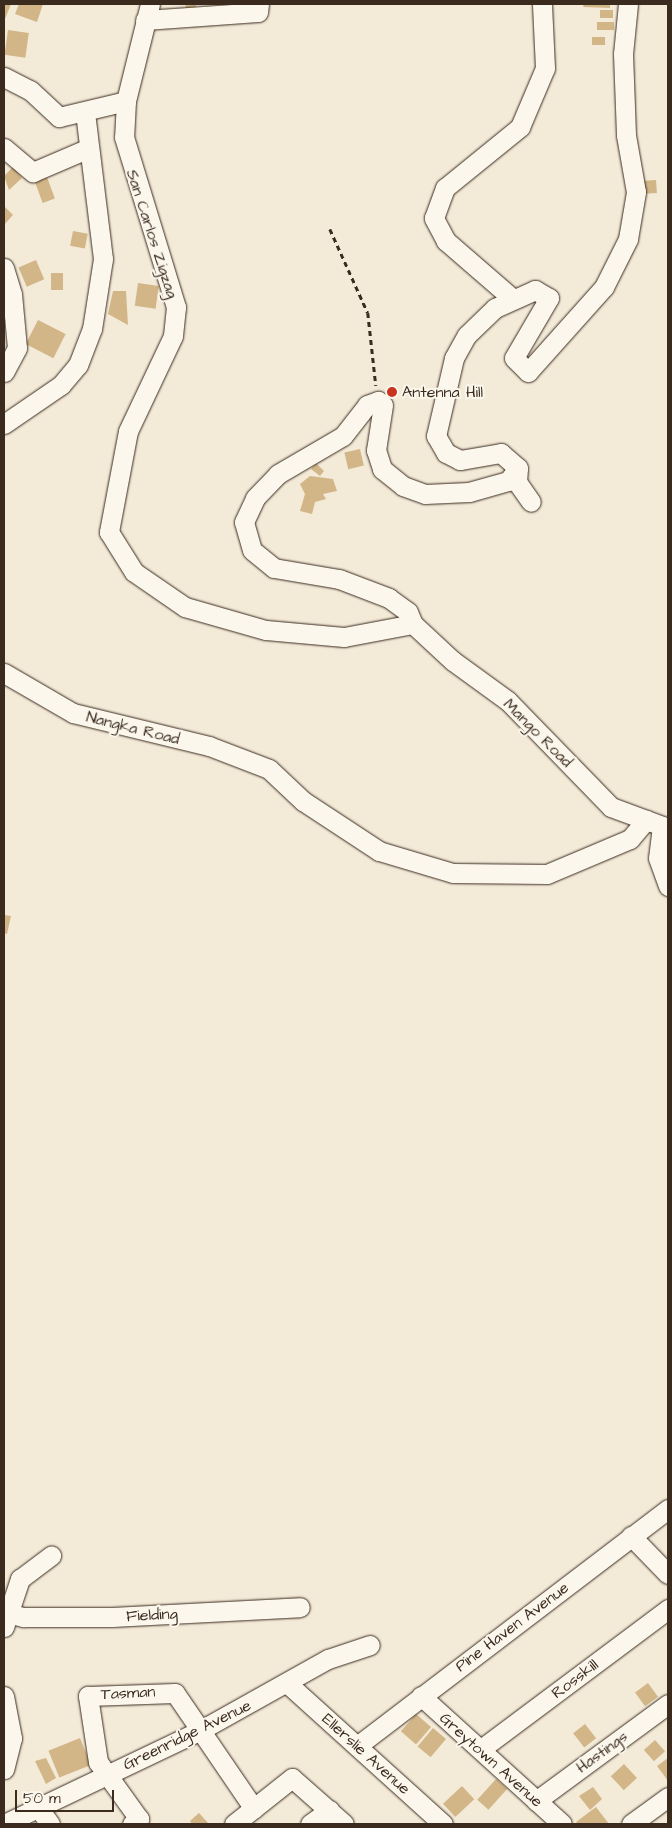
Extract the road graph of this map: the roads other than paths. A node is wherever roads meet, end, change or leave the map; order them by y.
1 (259, 4) edge
2 (542, 4) edge
3 (628, 4) edge
4 (147, 12) edge
5 (4, 77) edge
6 (126, 101) junction
7 (85, 113) junction
8 (4, 148) edge
9 (89, 148) junction
10 (4, 268) edge
11 (513, 299) junction
12 (4, 372) edge
13 (4, 424) edge
14 (518, 468) junction
15 (531, 502) dead end
16 (413, 624) junction
17 (4, 673) edge
18 (659, 825) edge
19 (664, 850) edge
20 (668, 886) edge
21 (668, 1509) edge
22 (630, 1536) junction
23 (51, 1556) dead end
24 (668, 1574) edge
25 (300, 1607) dead end
26 (668, 1609) edge
27 (5, 1617) edge
28 (370, 1645) dead end
29 (288, 1684) junction
30 (4, 1696) edge
31 (421, 1696) junction
32 (668, 1704) edge
33 (199, 1730) junction
34 (357, 1746) junction
35 (481, 1749) junction
36 (4, 1769) edge
37 (106, 1774) junction
38 (668, 1797) edge
39 (536, 1800) junction
40 (36, 1806) junction
41 (254, 1809) junction
42 (329, 1810) junction
43 (4, 1824) edge
44 (50, 1824) edge
45 (132, 1824) edge
46 (234, 1824) edge
47 (310, 1824) edge
48 (344, 1824) edge
49 (443, 1824) edge
50 (562, 1824) edge
51 (631, 1824) edge

1 - 4 street
2 - 11 street
3 - 11 street
4 - 6 street, San Carlos Zigzag
5 - 7 street
6 - 7 street
6 - 16 street, San Carlos Zigzag
7 - 9 street
8 - 9 street
9 - 13 street
10 - 12 street
11 - 14 street
14 - 15 street
14 - 16 street
16 - 18 street, Mango Road
17 - 18 street, Nangka Road
18 - 19 street
19 - 20 street
21 - 22 street, Pine Haven Avenue
22 - 24 street
22 - 31 street, Pine Haven Avenue
23 - 27 street
25 - 27 street, Fielding
26 - 35 street, Rosskill
28 - 29 street, Greenridge Avenue
29 - 33 street, Greenridge Avenue
29 - 34 street, Ellerslie Avenue
30 - 36 street
31 - 34 street, Pine Haven Avenue
31 - 35 street, Greytown Avenue
32 - 39 street, Hastings
33 - 37 street, Greenridge Avenue
33 - 37 street, Tasman
33 - 41 street, Tasman
34 - 49 street, Ellerslie Avenue
35 - 39 street, Greytown Avenue
37 - 40 street, Greenridge Avenue
37 - 45 street, Tasman
38 - 51 street
39 - 50 street, Greytown Avenue
40 - 43 street, Greenridge Avenue
40 - 44 street
41 - 42 street
41 - 46 street
42 - 47 street
42 - 48 street

